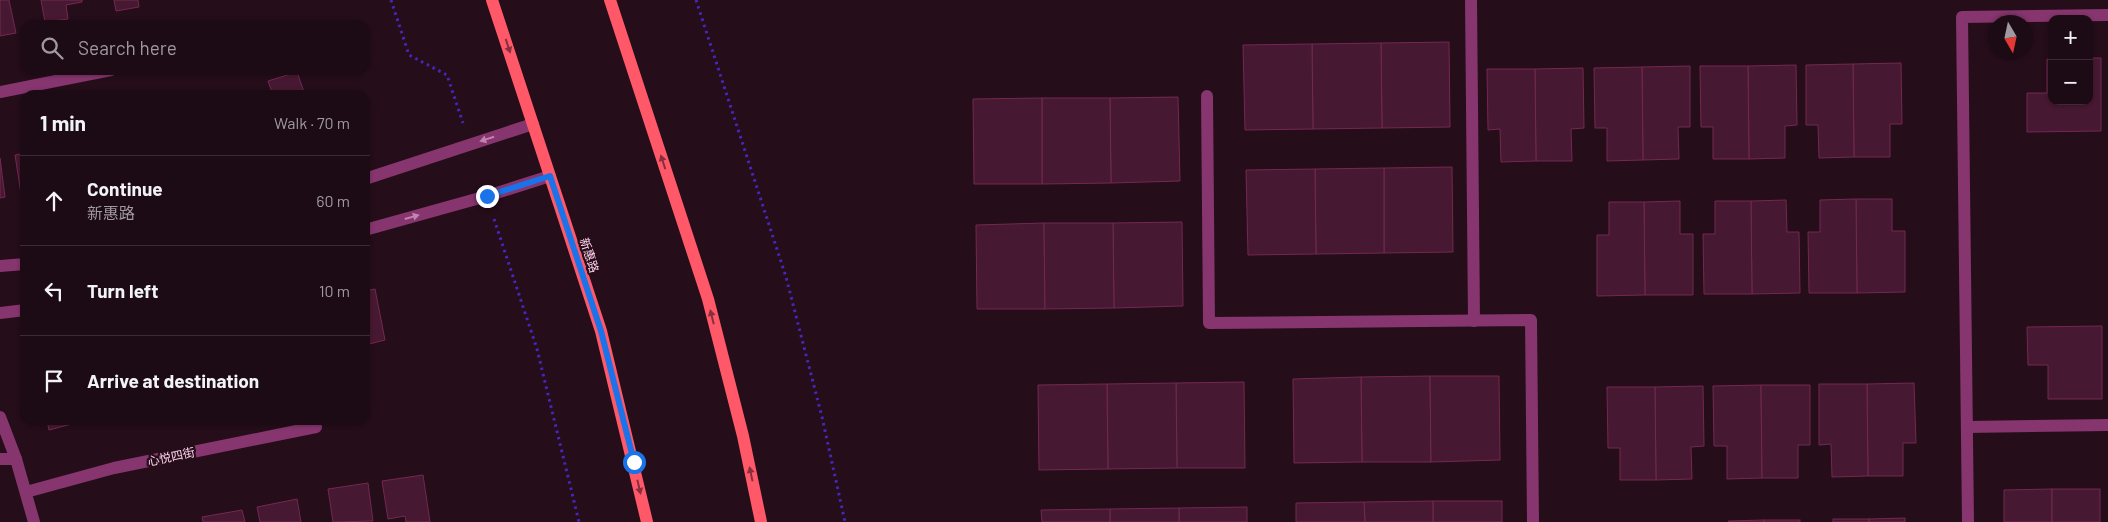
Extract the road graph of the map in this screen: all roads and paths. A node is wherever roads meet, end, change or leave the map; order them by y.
1 (391, 0) edge
2 (492, 0) edge
3 (610, 0) edge
4 (696, 0) edge
5 (1471, 0) edge
6 (2108, 15) edge
7 (86, 75) edge
8 (0, 92) edge
9 (1207, 96) dead end
10 (533, 124) junction
11 (470, 144) junction
12 (550, 176) junction
13 (370, 177) edge
14 (487, 196) junction
15 (370, 229) edge
16 (20, 264) edge
17 (0, 266) edge
18 (20, 310) edge
19 (0, 312) edge
20 (1474, 321) junction
21 (0, 417) edge
22 (2108, 425) edge
23 (316, 426) dead end
24 (1967, 427) junction
25 (0, 459) edge
26 (16, 459) junction
27 (26, 492) junction
28 (34, 522) edge
29 (579, 522) edge
30 (647, 522) edge
31 (761, 522) edge
32 (845, 522) edge
33 (1533, 522) edge
34 (1968, 522) edge

1 - 11 path
2 -> 10 main road, 新惠路
31 -> 3 main road
4 - 32 path
5 - 20 lane
6 - 24 lane
7 - 8 lane
9 - 20 lane
10 -> 11 lane
10 - 12 main road, 新惠路
11 - 13 lane
12 - 14 lane
12 -> 30 main road, 新惠路
15 -> 14 lane
14 - 29 path
16 - 17 lane
18 - 19 lane
20 - 33 lane
21 - 26 lane
22 - 24 lane
23 - 27 lane, 心悦四街
24 - 34 lane
25 - 26 lane
26 - 27 lane
27 - 28 lane

